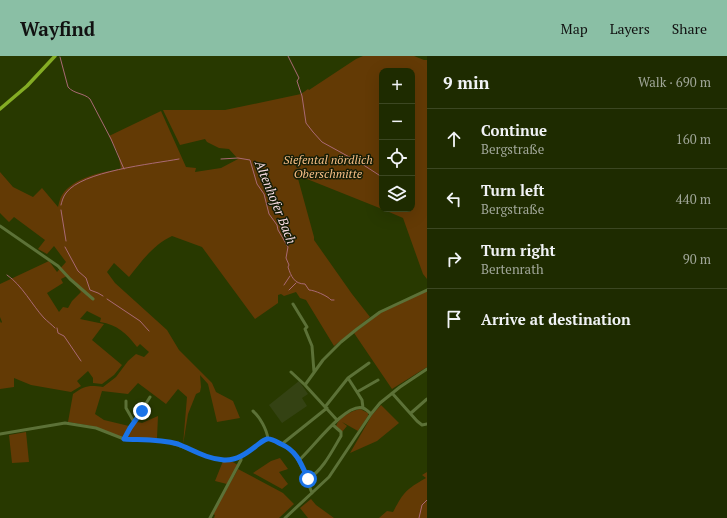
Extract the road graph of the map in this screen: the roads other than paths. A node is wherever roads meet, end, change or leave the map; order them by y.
1 (55, 56) edge
2 (0, 109) edge
3 (0, 226) edge
4 (427, 290) edge
5 (93, 299) dead end
6 (293, 304) dead end
7 (369, 363) dead end
8 (427, 369) edge
9 (291, 372) dead end
10 (314, 372) junction
11 (348, 378) junction
12 (378, 380) dead end
13 (305, 385) junction
14 (357, 392) junction
15 (392, 393) junction
16 (150, 396) dead end
17 (427, 399) edge
18 (126, 400) dead end
19 (326, 407) junction
20 (364, 408) junction
21 (253, 411) dead end
22 (411, 413) junction
23 (371, 414) junction
24 (337, 420) junction
25 (134, 422) junction
26 (427, 424) edge
27 (333, 425) junction
28 (0, 434) edge
29 (124, 439) junction
30 (268, 439) junction
31 (282, 444) junction
32 (240, 456) junction
33 (299, 460) junction
34 (308, 479) junction
35 (312, 493) junction
36 (210, 518) edge
37 (285, 518) edge

1 - 2 main road
3 - 5 street
4 - 10 street
6 - 10 street
7 - 11 street
8 - 15 street
9 - 13 street
10 - 13 street
11 - 14 street
11 - 19 street
12 - 14 street
13 - 19 street
14 - 20 street
15 - 22 street
15 - 23 street
16 - 25 street
17 - 22 street
18 - 25 street
19 - 24 street
19 - 31 street
20 - 23 street
20 - 24 street
21 - 30 street
22 - 26 street
23 - 35 street
24 - 27 street
25 - 29 street
27 - 33 street
27 - 34 street
28 - 29 street
29 - 32 street
30 - 31 street
30 - 32 street
31 - 33 street
32 - 36 street
33 - 34 street
34 - 35 street
35 - 37 street

